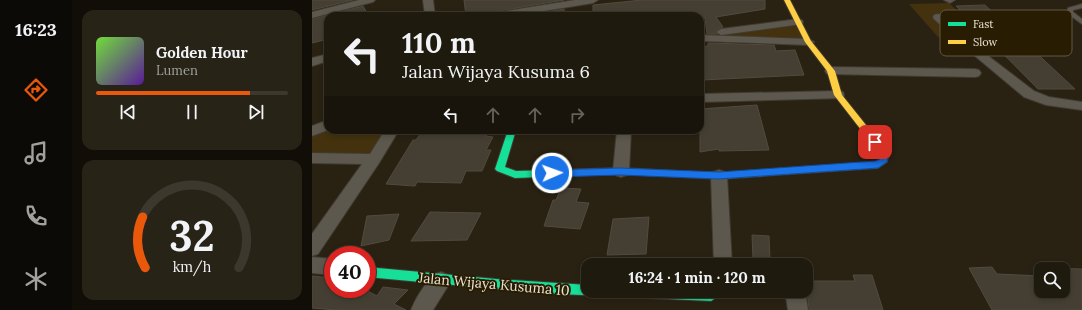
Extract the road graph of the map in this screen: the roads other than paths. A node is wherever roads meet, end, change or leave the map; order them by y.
1 (370, 0) edge
2 (428, 0) edge
3 (593, 0) edge
4 (786, 0) edge
5 (1082, 6) edge
6 (1070, 10) edge
7 (430, 12) edge
8 (519, 12) edge
9 (312, 14) edge
10 (1072, 14) edge
11 (798, 22) junction
12 (1082, 22) edge
13 (704, 34) edge
14 (704, 38) edge
15 (808, 42) junction
16 (982, 56) edge
17 (324, 58) edge
18 (312, 62) edge
19 (831, 71) junction
20 (975, 73) dead end
21 (838, 94) junction
22 (704, 98) edge
23 (1082, 106) edge
24 (324, 126) edge
25 (312, 131) edge
26 (390, 134) edge
27 (511, 134) edge
28 (624, 134) edge
29 (312, 158) edge
30 (374, 159) junction
31 (620, 171) junction
32 (719, 176) junction
33 (312, 248) edge
34 (723, 258) edge
35 (312, 265) edge
36 (324, 266) edge
37 (376, 273) edge
38 (441, 281) junction
39 (581, 291) edge
40 (796, 298) edge
41 (420, 310) edge
42 (798, 310) edge

1 - 9 street
2 - 7 street
3 - 8 street
4 - 11 street
5 - 6 lane
10 - 12 lane
11 - 13 street
11 - 15 street
14 - 15 street
15 - 19 street
16 - 23 street
17 - 18 street
19 - 20 street
19 - 21 street
21 - 22 street
21 - 32 street
24 - 25 street
26 - 30 street
27 - 31 street
28 - 31 street
29 - 30 street
30 - 33 street
31 - 32 street
32 - 34 street
35 - 36 street
37 - 38 street, Jalan Wijaya Kusuma 10
38 - 39 street, Jalan Wijaya Kusuma 10
38 - 41 street
40 - 42 street

